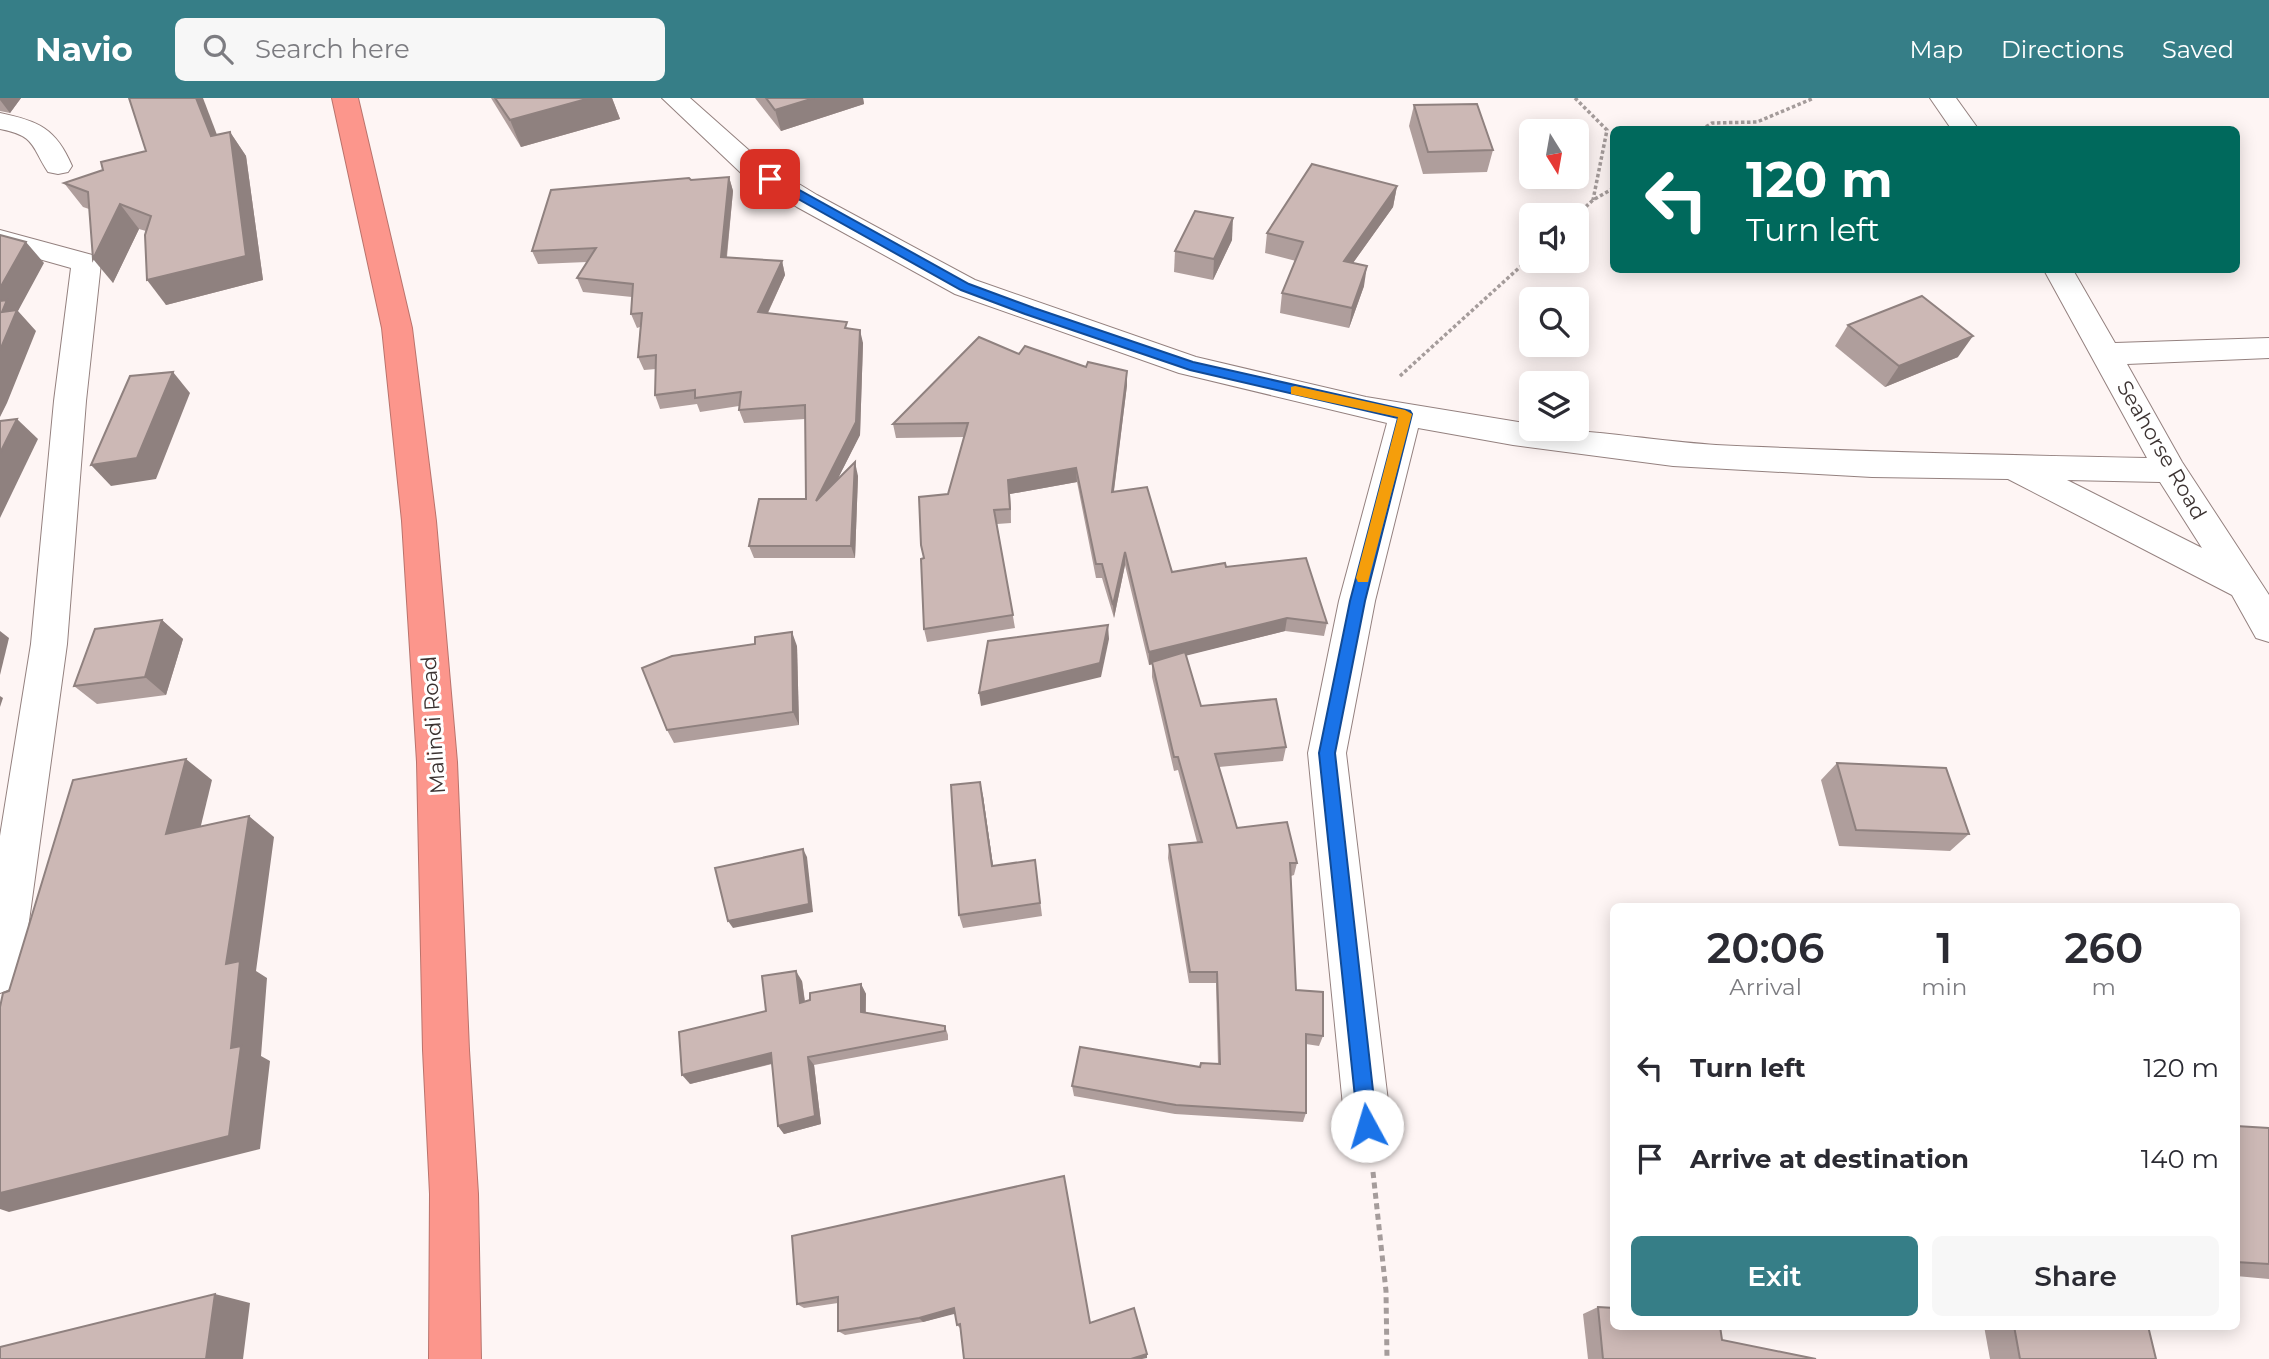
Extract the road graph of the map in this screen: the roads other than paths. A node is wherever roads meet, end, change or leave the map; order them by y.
1 (345, 98) edge
2 (675, 98) edge
3 (1943, 98) edge
4 (0, 121) edge
5 (1963, 126) edge
6 (58, 166) dead end
7 (0, 239) edge
8 (2061, 273) edge
9 (2269, 348) edge
10 (2107, 354) junction
11 (1405, 414) junction
12 (2011, 467) junction
13 (2170, 470) junction
14 (2246, 587) junction
15 (2269, 628) edge
16 (0, 972) edge
17 (1367, 1126) road end
18 (455, 1359) edge

1 - 18 highway, Malindi Road
2 - 11 street
3 - 5 street
4 - 6 street
7 - 16 street
8 - 10 street, Seahorse Road
9 - 10 street
10 - 13 street, Seahorse Road
11 - 12 street
11 - 17 street
12 - 13 street
12 - 14 street
13 - 14 street, Seahorse Road
14 - 15 street, Seahorse Road

